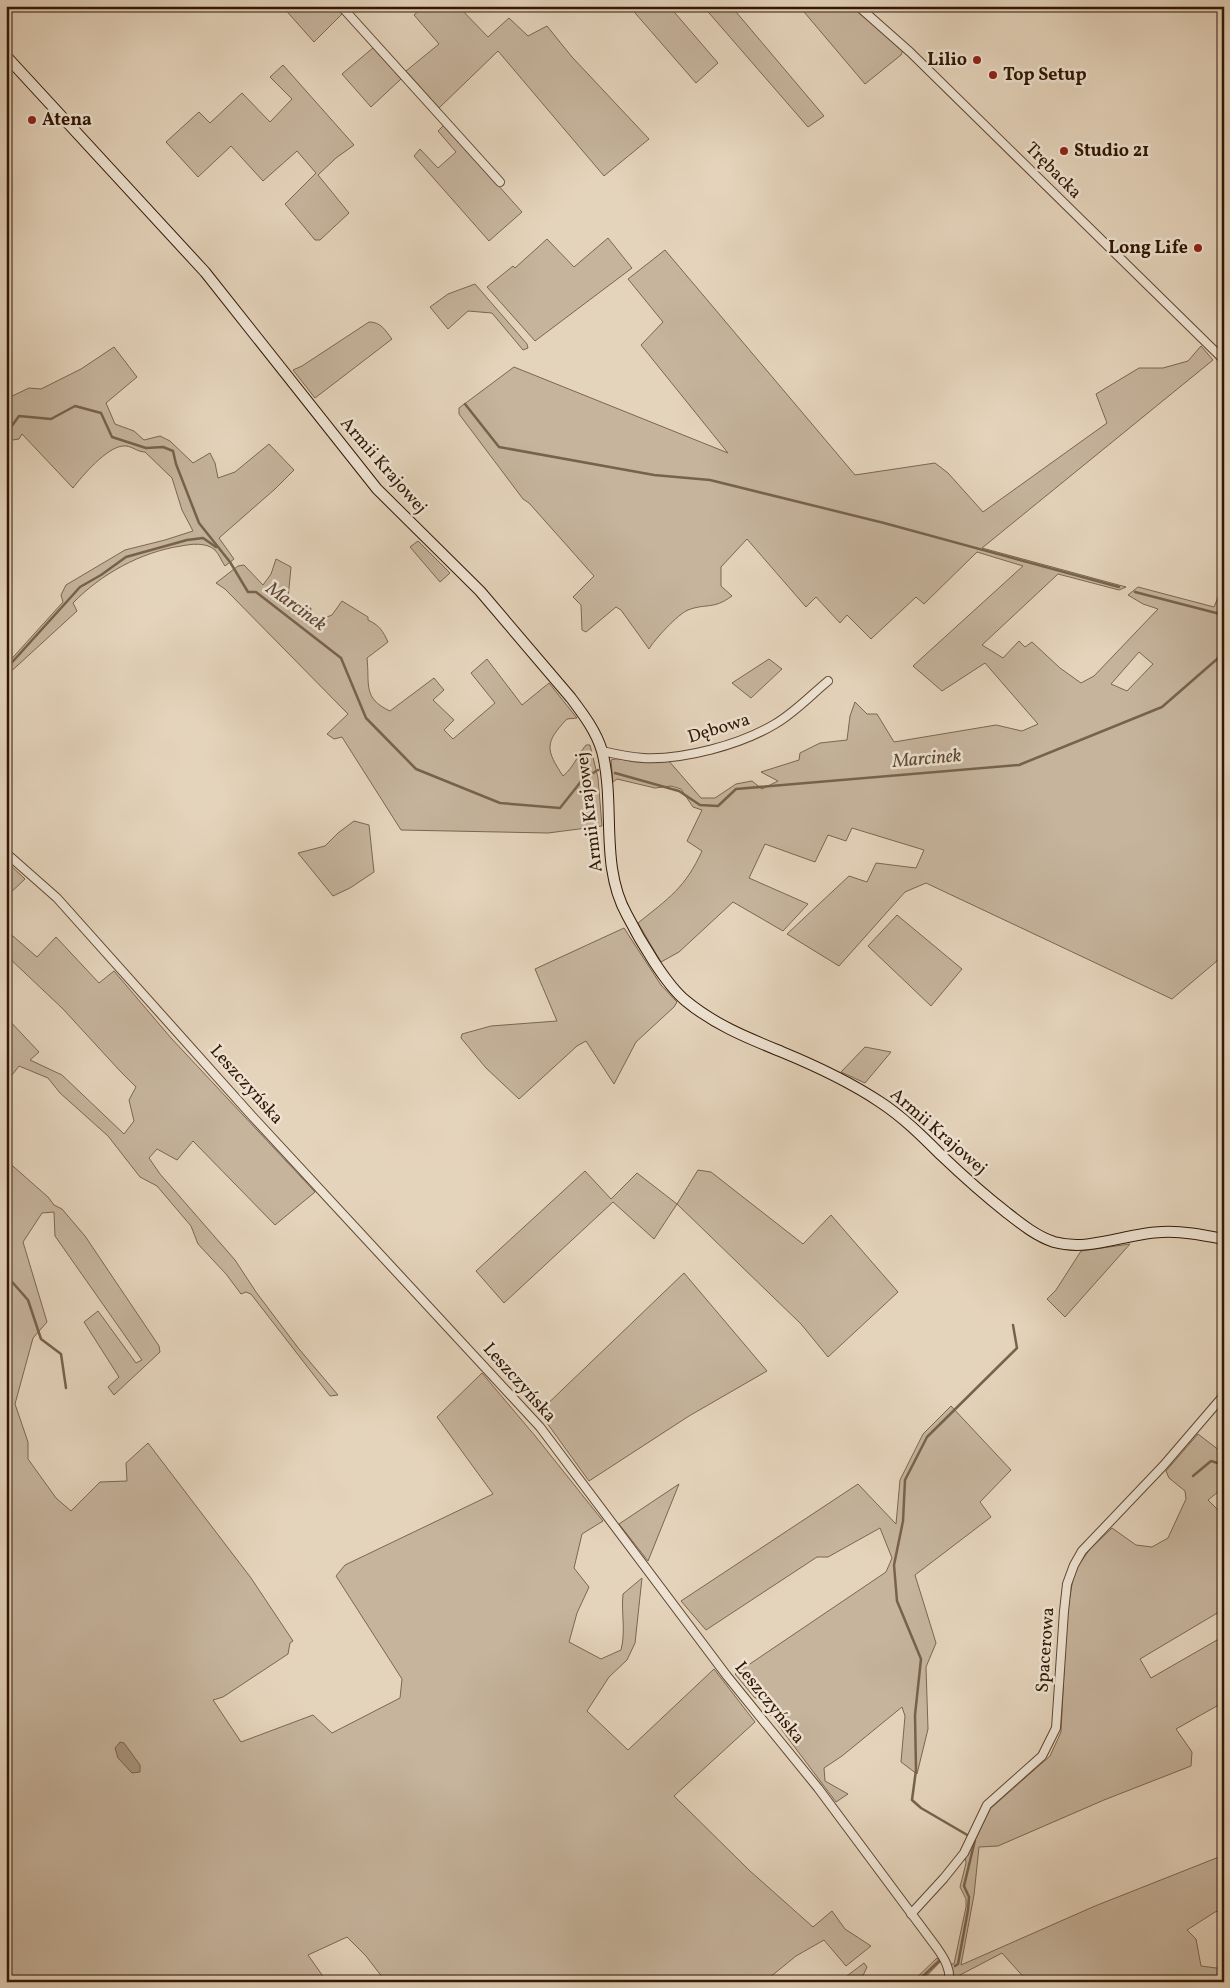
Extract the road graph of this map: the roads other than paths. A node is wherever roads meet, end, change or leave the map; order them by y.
1 (11, 6) edge
2 (341, 6) edge
3 (858, 6) edge
4 (6, 10) edge
5 (6, 56) edge
6 (500, 182) dead end
7 (1224, 360) edge
8 (828, 681) dead end
9 (602, 751) junction
10 (6, 853) edge
11 (1223, 1239) edge
12 (1224, 1395) edge
13 (911, 1914) junction
14 (949, 1982) edge

1 - 4 street
2 - 6 street
3 - 7 street, Trębacka
5 - 9 street, Armii Krajowej
8 - 9 street, Dębowa
9 - 11 street, Armii Krajowej
10 - 13 street, Leszczyńska
12 - 13 street, Spacerowa
13 - 14 street, Leszczyńska

